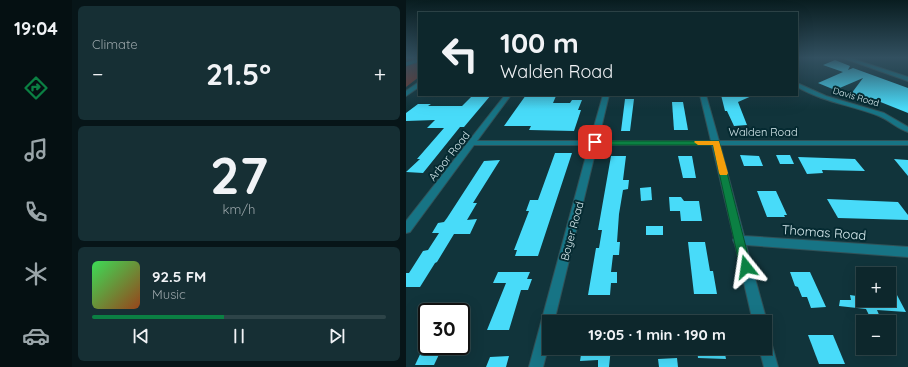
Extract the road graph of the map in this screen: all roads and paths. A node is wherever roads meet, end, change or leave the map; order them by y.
1 (897, 75) edge
2 (908, 79) edge
3 (418, 85) edge
4 (798, 86) edge
5 (406, 94) edge
6 (507, 96) edge
7 (606, 96) edge
8 (703, 96) edge
9 (908, 130) edge
10 (595, 142) junction
11 (716, 142) junction
12 (473, 143) junction
13 (908, 143) edge
14 (406, 229) edge
15 (738, 240) junction
16 (908, 252) edge
17 (758, 315) edge
18 (768, 355) edge
19 (536, 367) edge
20 (771, 367) edge

1 - 2 street
3 - 5 street
4 - 9 street, Davis Road
6 - 12 street, Arbor Road
7 - 10 street, Boyer Road
8 - 11 street
10 - 11 street, Walden Road
10 - 12 street, Walden Road
10 - 19 street, Boyer Road
11 - 13 street, Walden Road
11 - 15 street
12 - 14 street, Arbor Road
15 - 16 street, Thomas Road
15 - 17 street
18 - 20 street

